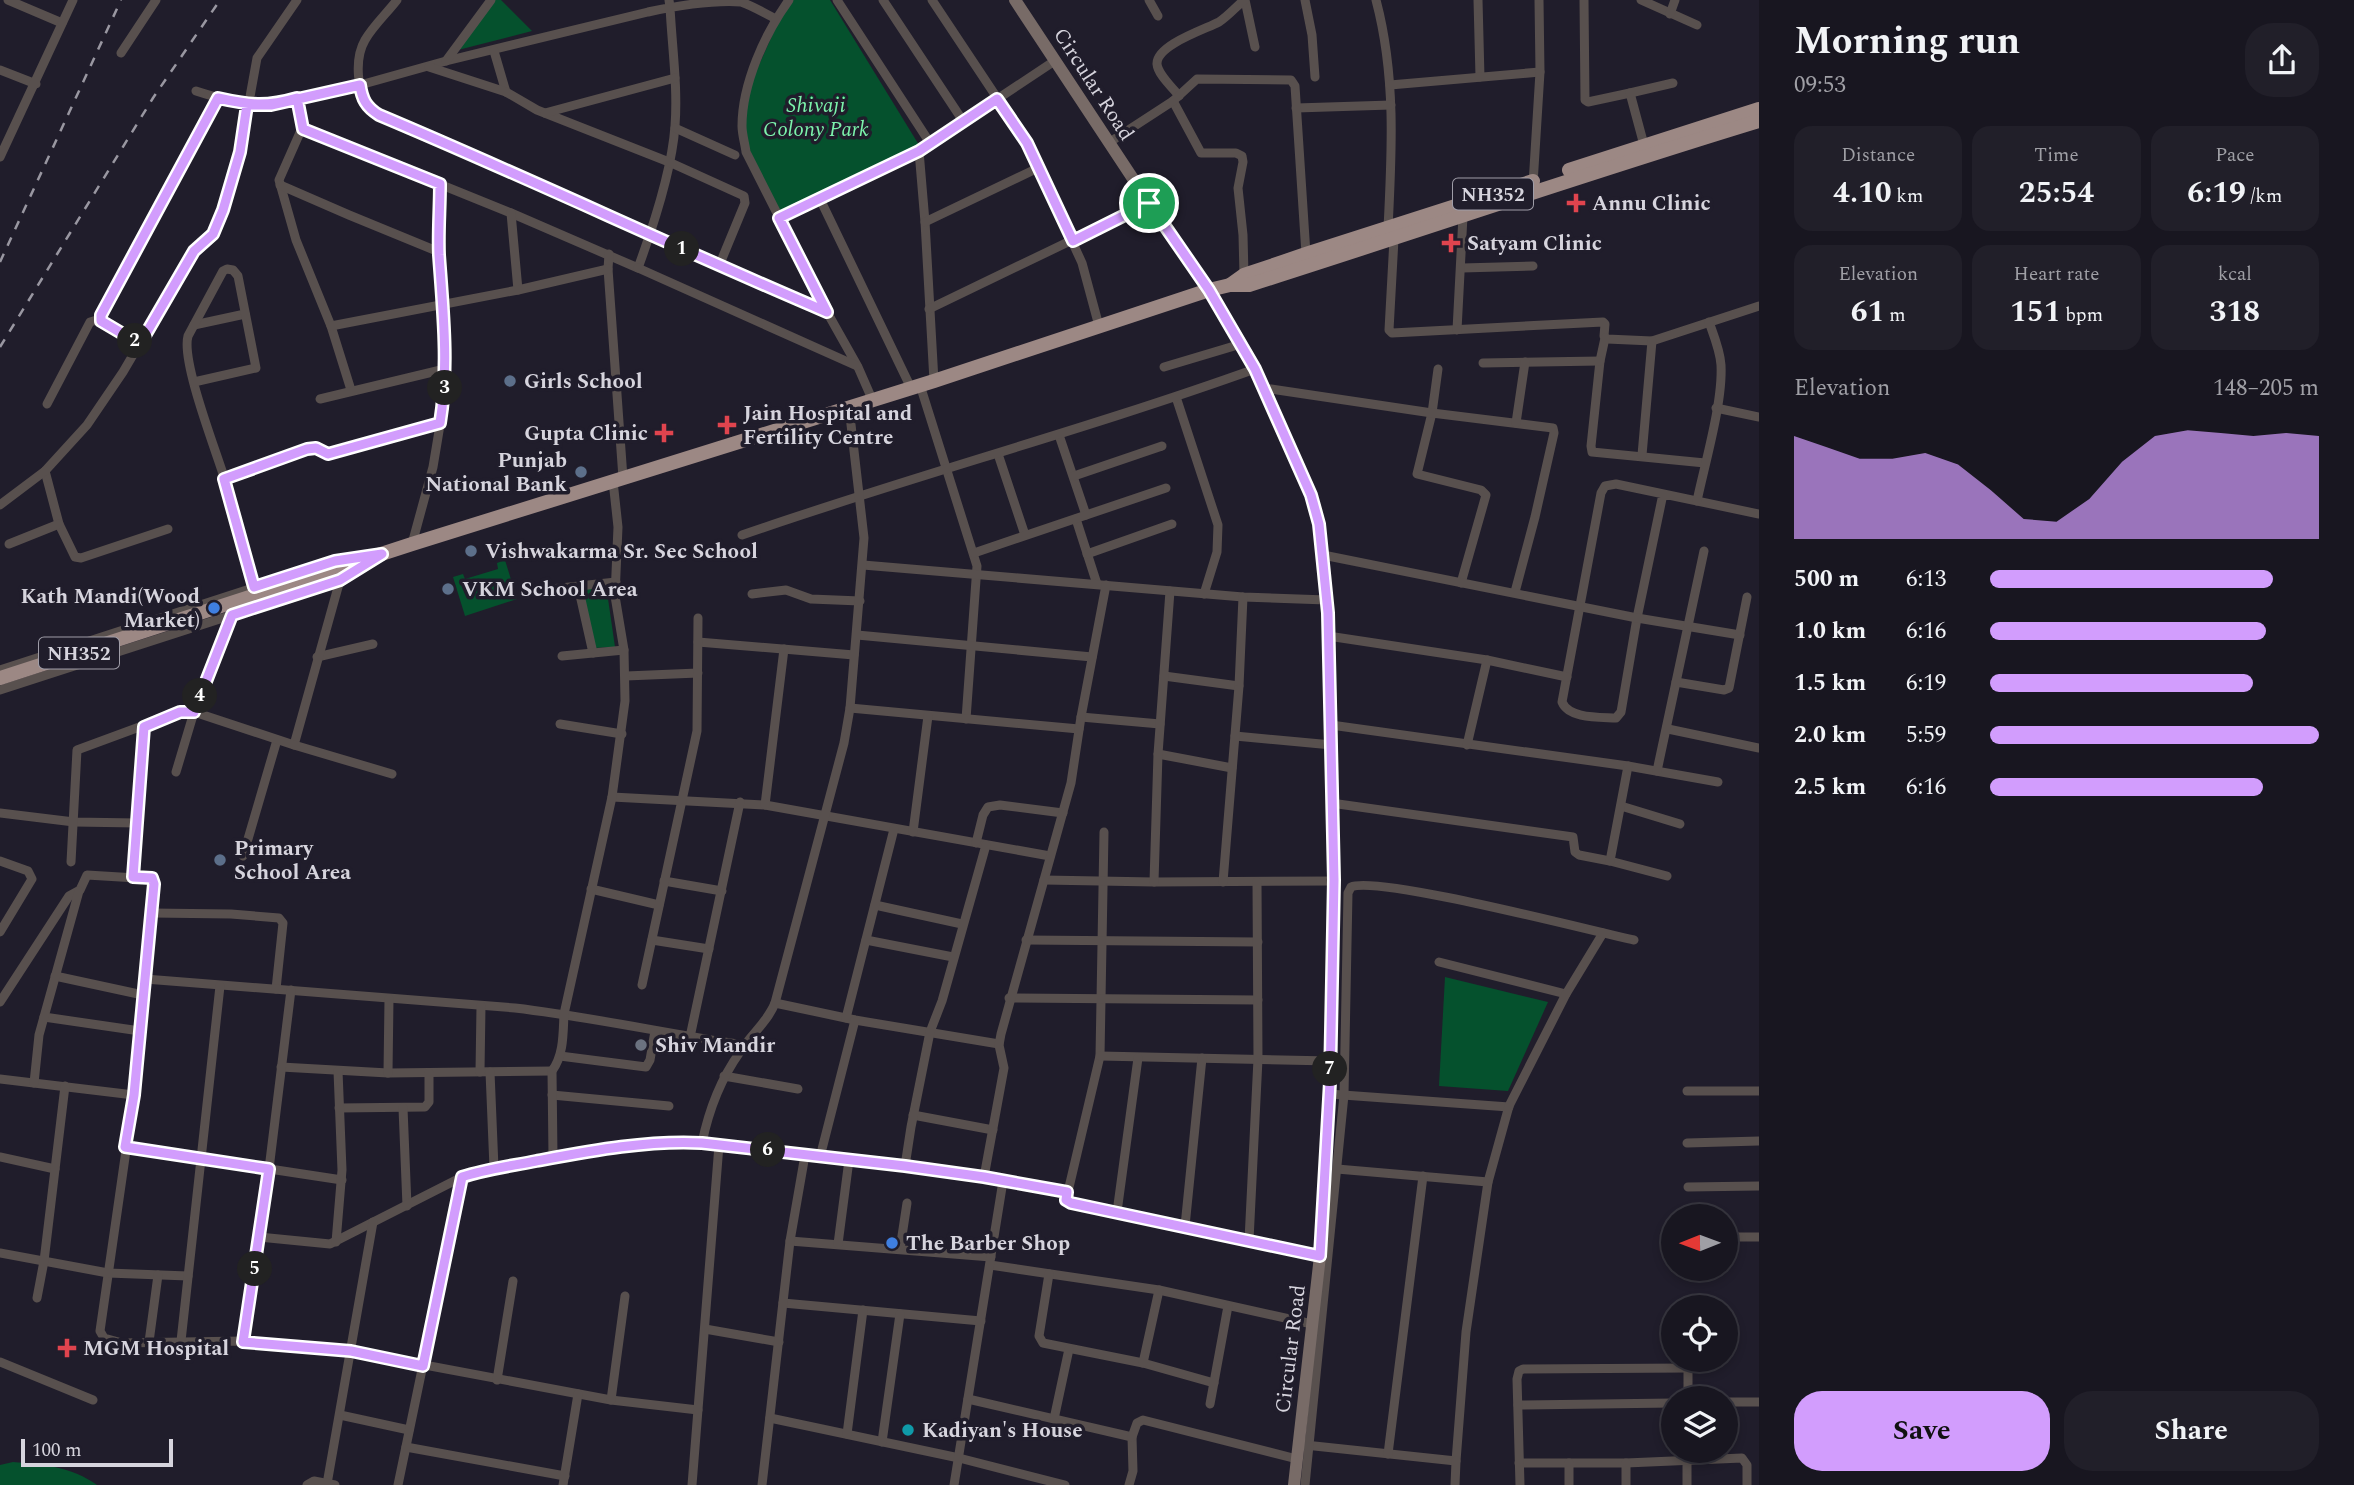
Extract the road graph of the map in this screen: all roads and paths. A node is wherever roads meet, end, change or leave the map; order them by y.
1 (8, 0) edge
2 (73, 0) edge
3 (156, 0) edge
4 (297, 0) edge
5 (397, 0) edge
6 (491, 0) edge
7 (789, 0) edge
8 (837, 0) edge
9 (883, 0) edge
10 (932, 0) edge
11 (1016, 0) edge
12 (1149, 0) edge
13 (1244, 0) edge
14 (1305, 0) edge
15 (1376, 0) edge
16 (1478, 0) edge
17 (1539, 0) edge
18 (1584, 0) edge
19 (1641, 0) edge
20 (1675, 0) edge
21 (669, 4) edge
22 (1670, 13) junction
23 (1158, 16) dead end
24 (776, 19) junction
25 (62, 23) junction
26 (1697, 25) dead end
27 (1255, 47) dead end
28 (494, 51) junction
29 (121, 53) dead end
30 (1056, 60) junction
31 (446, 61) junction
32 (427, 66) junction
33 (0, 70) edge
34 (1540, 72) junction
35 (1315, 76) dead end
36 (1480, 77) junction
37 (675, 78) junction
38 (1673, 83) dead end
39 (36, 84) junction
40 (360, 85) junction
41 (1390, 85) junction
42 (196, 92) dead end
43 (506, 92) junction
44 (1630, 93) junction
45 (218, 98) junction
46 (297, 98) junction
47 (997, 99) junction
48 (1176, 99) junction
49 (247, 105) junction
50 (1391, 105) junction
51 (1296, 108) junction
52 (1759, 109) edge
53 (545, 113) junction
54 (963, 121) junction
55 (1759, 121) edge
56 (302, 128) junction
57 (675, 128) junction
58 (3, 141) edge
59 (1110, 142) junction
60 (930, 143) junction
61 (1644, 145) junction
62 (919, 151) junction
63 (735, 155) dead end
64 (0, 157) edge
65 (669, 162) junction
66 (1038, 168) junction
67 (440, 184) junction
68 (280, 185) junction
69 (1534, 186) junction
70 (820, 200) junction
71 (1149, 203) junction
72 (511, 213) junction
73 (1463, 216) junction
74 (779, 218) junction
75 (925, 222) junction
76 (1391, 233) junction
77 (650, 234) junction
78 (1073, 241) junction
79 (439, 252) junction
80 (609, 254) junction
81 (1306, 254) junction
82 (719, 266) junction
83 (1532, 266) dead end
84 (638, 268) junction
85 (1462, 268) junction
86 (608, 269) junction
87 (1244, 275) junction
88 (1230, 285) junction
89 (518, 290) junction
90 (1209, 290) junction
91 (444, 304) junction
92 (1759, 306) edge
93 (929, 309) junction
94 (827, 312) junction
95 (245, 314) junction
96 (100, 319) junction
97 (1709, 322) junction
98 (194, 325) junction
99 (331, 326) junction
100 (1099, 326) junction
101 (1457, 330) junction
102 (1605, 338) junction
103 (1652, 341) junction
104 (140, 344) junction
105 (1241, 344) junction
106 (1600, 361) junction
107 (1525, 362) junction
108 (1483, 363) dead end
109 (858, 367) junction
110 (1164, 367) dead end
111 (445, 369) junction
112 (1255, 369) junction
113 (1438, 369) dead end
114 (194, 382) junction
115 (921, 384) junction
116 (1264, 388) junction
117 (351, 390) junction
118 (1176, 397) junction
119 (320, 399) dead end
120 (872, 399) junction
121 (47, 404) dead end
122 (849, 407) junction
123 (1716, 408) junction
124 (1432, 413) junction
125 (1759, 417) edge
126 (440, 423) junction
127 (1516, 423) junction
128 (1059, 435) junction
129 (1162, 446) dead end
130 (998, 454) junction
131 (1642, 455) junction
132 (1705, 463) junction
133 (947, 470) junction
134 (45, 471) junction
135 (1073, 476) junction
136 (224, 479) junction
137 (618, 479) junction
138 (1166, 488) dead end
139 (1663, 494) junction
140 (860, 496) junction
141 (1697, 501) junction
142 (0, 505) edge
143 (1759, 514) edge
144 (1086, 516) junction
145 (1076, 519) junction
146 (59, 524) junction
147 (1172, 524) dead end
148 (168, 529) dead end
149 (742, 535) dead end
150 (1024, 535) junction
151 (9, 544) dead end
152 (412, 544) junction
153 (1704, 551) dead end
154 (974, 553) junction
155 (382, 554) junction
156 (1087, 554) junction
157 (1322, 555) junction
158 (863, 565) junction
159 (978, 575) junction
160 (340, 580) junction
161 (616, 582) junction
162 (1461, 583) junction
163 (1101, 584) junction
164 (578, 586) junction
165 (254, 587) junction
166 (542, 590) dead end
167 (1170, 591) junction
168 (1514, 592) junction
169 (752, 594) dead end
170 (1204, 594) junction
171 (1243, 597) junction
172 (1747, 597) dead end
173 (1327, 600) junction
174 (860, 601) junction
175 (1580, 605) junction
176 (232, 615) junction
177 (698, 618) dead end
178 (1637, 618) junction
179 (1688, 627) junction
180 (857, 635) junction
181 (1740, 635) junction
182 (1328, 636) junction
183 (698, 642) junction
184 (373, 644) dead end
185 (971, 646) junction
186 (784, 649) junction
187 (624, 650) junction
188 (593, 653) junction
189 (854, 655) junction
190 (562, 656) dead end
191 (317, 657) junction
192 (1092, 657) junction
193 (1487, 660) junction
194 (0, 670) edge
195 (698, 673) junction
196 (626, 676) junction
197 (1164, 676) junction
198 (1567, 677) junction
199 (0, 678) edge
200 (1676, 682) junction
201 (1239, 685) junction
202 (0, 690) edge
203 (850, 708) junction
204 (194, 712) junction
205 (928, 716) junction
206 (1081, 717) junction
207 (966, 719) junction
208 (560, 724) dead end
209 (1160, 724) junction
210 (1331, 724) junction
211 (144, 727) junction
212 (1079, 729) junction
213 (1668, 729) junction
214 (622, 734) junction
215 (1235, 736) junction
216 (277, 740) junction
217 (1467, 744) junction
218 (1332, 745) junction
219 (294, 746) junction
220 (1759, 748) edge
221 (1157, 754) junction
222 (1628, 766) junction
223 (1232, 768) junction
224 (1657, 771) junction
225 (176, 772) dead end
226 (392, 774) dead end
227 (1718, 782) dead end
228 (612, 797) junction
229 (683, 800) junction
230 (740, 802) junction
231 (1331, 803) junction
232 (765, 805) junction
233 (1621, 806) junction
234 (0, 813) edge
235 (1063, 813) junction
236 (825, 815) junction
237 (74, 822) junction
238 (137, 823) junction
239 (1680, 824) dead end
240 (894, 829) junction
241 (913, 832) junction
242 (1104, 832) dead end
243 (976, 843) junction
244 (986, 845) junction
245 (243, 856) dead end
246 (1050, 856) junction
247 (0, 861) edge
248 (1611, 861) junction
249 (71, 862) dead end
250 (1667, 876) dead end
251 (133, 877) junction
252 (664, 880) junction
253 (1044, 880) junction
254 (1334, 880) junction
255 (1104, 881) junction
256 (1154, 882) junction
257 (1223, 882) junction
258 (1257, 882) junction
259 (591, 889) junction
260 (79, 891) junction
261 (722, 891) junction
262 (659, 905) junction
263 (875, 905) junction
264 (152, 913) junction
265 (962, 924) junction
266 (0, 932) edge
267 (1603, 933) junction
268 (652, 940) junction
269 (866, 940) junction
270 (1026, 940) junction
271 (1634, 940) dead end
272 (1102, 941) junction
273 (1258, 942) junction
274 (709, 949) junction
275 (953, 957) junction
276 (1439, 962) dead end
277 (55, 976) junction
278 (145, 979) junction
279 (642, 985) dead end
280 (220, 986) junction
281 (276, 989) junction
282 (291, 990) junction
283 (1566, 994) junction
284 (143, 995) junction
285 (1009, 998) junction
286 (1102, 998) junction
287 (389, 999) junction
288 (1258, 1000) junction
289 (0, 1002) edge
290 (775, 1003) junction
291 (481, 1006) junction
292 (564, 1014) junction
293 (44, 1017) junction
294 (850, 1019) junction
295 (140, 1031) junction
296 (655, 1031) junction
297 (930, 1032) junction
298 (690, 1037) junction
299 (999, 1044) junction
300 (744, 1045) junction
301 (559, 1056) junction
302 (1100, 1056) junction
303 (1138, 1058) junction
304 (1202, 1058) junction
305 (1258, 1059) junction
306 (1331, 1061) junction
307 (281, 1067) junction
308 (338, 1071) junction
309 (552, 1071) junction
310 (485, 1072) junction
311 (388, 1073) junction
312 (429, 1073) junction
313 (724, 1076) junction
314 (0, 1079) edge
315 (34, 1083) junction
316 (65, 1086) junction
317 (798, 1089) dead end
318 (1687, 1091) dead end
319 (1759, 1091) edge
320 (1329, 1094) junction
321 (134, 1095) junction
322 (552, 1095) junction
323 (1344, 1095) junction
324 (669, 1106) dead end
325 (1509, 1107) junction
326 (339, 1108) junction
327 (403, 1108) junction
328 (913, 1115) junction
329 (993, 1130) junction
330 (1759, 1141) edge
331 (702, 1143) junction
332 (1687, 1143) dead end
333 (719, 1145) junction
334 (125, 1147) junction
335 (805, 1155) junction
336 (0, 1157) edge
337 (552, 1157) junction
338 (820, 1157) junction
339 (200, 1158) junction
340 (849, 1160) junction
341 (905, 1166) junction
342 (494, 1168) junction
343 (55, 1169) junction
344 (269, 1169) junction
345 (1337, 1169) junction
346 (1423, 1176) junction
347 (462, 1177) junction
348 (984, 1177) junction
349 (342, 1180) junction
350 (1003, 1181) junction
351 (1488, 1182) junction
352 (1759, 1186) edge
353 (1688, 1187) dead end
354 (1067, 1192) junction
355 (907, 1203) dead end
356 (407, 1206) junction
357 (1117, 1212) junction
358 (373, 1222) junction
359 (1185, 1226) junction
360 (260, 1237) junction
361 (1738, 1237) edge
362 (1759, 1237) edge
363 (1249, 1240) junction
364 (790, 1241) junction
365 (336, 1242) junction
366 (838, 1244) junction
367 (900, 1250) junction
368 (0, 1253) edge
369 (1320, 1256) junction
370 (44, 1261) junction
371 (990, 1261) junction
372 (108, 1273) junction
373 (158, 1275) junction
374 (1049, 1275) junction
375 (188, 1276) junction
376 (513, 1281) dead end
377 (1159, 1290) junction
378 (625, 1296) dead end
379 (37, 1298) dead end
380 (783, 1303) junction
381 (1228, 1306) junction
382 (863, 1310) junction
383 (900, 1314) junction
384 (981, 1321) junction
385 (1312, 1324) junction
386 (705, 1329) junction
387 (181, 1341) junction
388 (149, 1342) junction
389 (243, 1342) junction
390 (779, 1342) junction
391 (1069, 1349) junction
392 (351, 1351) junction
393 (0, 1362) edge
394 (1143, 1363) junction
395 (1661, 1365) edge
396 (423, 1366) junction
397 (497, 1380) junction
398 (1213, 1382) junction
399 (578, 1394) junction
400 (968, 1399) junction
401 (93, 1400) dead end
402 (611, 1400) junction
403 (1738, 1402) edge
404 (1759, 1402) edge
405 (1661, 1403) edge
406 (1210, 1405) dead end
407 (1518, 1405) junction
408 (698, 1410) junction
409 (340, 1415) junction
410 (770, 1418) junction
411 (1054, 1419) junction
412 (410, 1430) junction
413 (847, 1434) junction
414 (1132, 1437) junction
415 (882, 1442) junction
416 (1304, 1445) junction
417 (406, 1447) junction
418 (1388, 1454) junction
419 (959, 1458) junction
420 (1297, 1459) junction
421 (1661, 1459) edge
422 (1738, 1459) edge
423 (1457, 1461) junction
424 (1519, 1463) junction
425 (1569, 1463) junction
426 (1626, 1463) junction
427 (1687, 1463) edge
428 (564, 1481) edge
429 (331, 1484) edge
430 (307, 1485) edge
431 (398, 1485) edge
432 (692, 1485) edge
433 (762, 1485) edge
434 (954, 1485) edge
435 (1065, 1485) edge
436 (1129, 1485) edge
437 (1294, 1485) edge
438 (1305, 1485) edge
439 (1455, 1485) edge
440 (1520, 1485) edge
441 (1569, 1485) edge
442 (1626, 1485) edge
443 (1688, 1485) edge
444 (1747, 1485) edge

1 - 25 street
2 - 25 street
3 - 29 street
4 - 49 street
5 - 40 street
6 - 31 street
7 - 24 street
8 - 60 street
9 - 54 street
10 - 47 street
11 - 30 main road, Circular Road
12 - 23 street
13 - 27 street
13 - 48 street
14 - 35 street
15 - 41 street
16 - 36 street
17 - 34 street
18 - 44 street
19 - 22 street
20 - 22 street
21 - 24 street
21 - 28 street
21 - 37 street
22 - 26 street
24 - 74 street
25 - 39 street
28 - 31 street
28 - 43 street
30 - 47 street
30 - 59 main road, Circular Road
31 - 32 street
32 - 40 street
32 - 43 street
33 - 39 street
34 - 36 street
34 - 69 street
36 - 41 street
37 - 53 street
37 - 57 street
38 - 44 street
39 - 58 street
40 - 46 street
40 - 77 street
41 - 50 street
42 - 45 street
43 - 53 street
44 - 61 street
45 - 49 street
45 - 96 street
46 - 49 street
46 - 56 street
47 - 54 street
47 - 66 street
48 - 51 street
48 - 59 street
48 - 87 street
49 - 104 street
50 - 51 street
50 - 76 street
51 - 81 street
52 - 61 highway, NH352
53 - 65 street
54 - 60 street
55 - 69 highway, NH352
56 - 67 street
56 - 68 street
57 - 63 street
57 - 65 street
58 - 64 street
59 - 71 main road, Circular Road
60 - 62 street
61 - 69 highway, NH352
62 - 70 street
62 - 75 street
65 - 77 street
65 - 82 street
66 - 75 street
66 - 78 street
67 - 72 street
67 - 79 street
68 - 79 street
68 - 99 street
69 - 73 highway, NH352
69 - 76 highway, NH352
70 - 74 street
70 - 115 street
71 - 78 street
71 - 90 main road, Circular Road
72 - 80 street
72 - 89 street
73 - 76 highway, NH352
73 - 85 street
74 - 94 street
75 - 93 street
76 - 81 highway, NH352
76 - 88 highway, NH352
76 - 101 street
77 - 82 street
77 - 84 street
78 - 93 street
78 - 100 street
79 - 91 street
80 - 84 street
80 - 86 street
81 - 87 highway, NH352
82 - 94 street
83 - 85 street
84 - 109 street
85 - 101 street
86 - 89 street
86 - 137 street
87 - 88 highway, NH352
88 - 90 highway, NH352
89 - 91 street
90 - 100 highway, NH352
90 - 105 main road, Circular Road
91 - 99 street
91 - 111 street
92 - 97 street
93 - 115 street
94 - 109 street
95 - 98 street
95 - 98 street
95 - 114 street
96 - 104 street
96 - 121 street
97 - 103 street
97 - 123 street
98 - 114 street
99 - 117 street
100 - 115 highway, NH352
101 - 102 street
102 - 103 street
102 - 106 street
103 - 131 street
104 - 134 street
105 - 110 street
105 - 112 main road, Circular Road
106 - 107 street
106 - 131 street
107 - 108 street
107 - 127 street
109 - 120 street
111 - 117 street
111 - 126 street
112 - 116 main road, Circular Road
112 - 118 street
113 - 124 street
114 - 136 street
115 - 120 highway, NH352
115 - 133 street
116 - 124 street
116 - 157 main road, Circular Road
117 - 119 street
118 - 128 street
118 - 170 street
120 - 122 highway, NH352
122 - 137 highway, NH352
122 - 140 street
123 - 125 street
123 - 132 street
124 - 127 street
124 - 162 street
126 - 136 street
126 - 152 street
127 - 168 street
128 - 130 street
128 - 135 street
129 - 135 street
130 - 133 street
130 - 150 street
131 - 132 street
132 - 141 street
133 - 140 street
133 - 154 street
134 - 142 street
134 - 146 street
135 - 144 street
136 - 165 street
137 - 152 highway, NH352
137 - 161 street
138 - 144 street
139 - 141 street
139 - 175 street
139 - 178 street
140 - 149 street
140 - 158 street
141 - 143 street
144 - 145 street
145 - 150 street
145 - 156 street
146 - 148 street
146 - 151 street
147 - 156 street
150 - 154 street
152 - 155 highway, NH352
153 - 179 street
154 - 159 street
155 - 160 street
155 - 165 street
155 - 199 highway, NH352
156 - 163 street
157 - 162 street
157 - 173 main road, Circular Road
158 - 159 street
158 - 174 street
159 - 163 street
159 - 185 street
160 - 176 street
160 - 191 street
161 - 164 street
161 - 187 street
162 - 168 street
163 - 167 street
163 - 192 street
164 - 166 street
164 - 188 street
165 - 194 street
167 - 170 street
167 - 197 street
168 - 175 street
169 - 174 street
170 - 171 street
171 - 173 street
171 - 201 street
172 - 181 street
173 - 182 main road, Circular Road
174 - 180 street
175 - 178 street
175 - 198 street
176 - 202 street
176 - 204 street
177 - 183 street
178 - 179 street
178 - 198 street
179 - 181 street
179 - 200 street
180 - 185 street
180 - 189 street
181 - 200 street
182 - 193 street
182 - 210 main road, Circular Road
183 - 186 street
183 - 195 street
184 - 191 street
185 - 192 street
185 - 207 street
186 - 189 street
186 - 232 street
187 - 188 street
187 - 196 street
188 - 190 street
189 - 203 street
191 - 219 street
192 - 206 street
193 - 198 street
193 - 217 street
195 - 196 street
195 - 229 street
196 - 214 street
197 - 201 street
197 - 209 street
200 - 213 street
201 - 215 street
203 - 205 street
203 - 236 street
204 - 211 street
204 - 216 street
204 - 225 street
205 - 207 street
205 - 241 street
206 - 209 street
206 - 212 street
207 - 212 street
208 - 214 street
209 - 221 street
210 - 217 street
210 - 218 main road, Circular Road
211 - 237 street
211 - 238 street
212 - 235 street
213 - 220 street
213 - 224 street
214 - 228 street
215 - 218 street
215 - 223 street
216 - 219 street
216 - 245 street
217 - 222 street
218 - 231 main road, Circular Road
219 - 226 street
221 - 223 street
221 - 256 street
222 - 224 street
222 - 233 street
223 - 257 street
224 - 227 street
228 - 229 street
228 - 259 street
229 - 230 street
229 - 252 street
230 - 232 street
230 - 261 street
231 - 248 street
231 - 254 main road, Circular Road
232 - 236 street
233 - 239 street
233 - 248 street
234 - 237 street
235 - 243 street
235 - 246 street
236 - 240 street
236 - 290 street
237 - 238 street
237 - 249 street
238 - 251 street
240 - 241 street
240 - 263 street
241 - 243 street
242 - 255 street
243 - 244 street
244 - 246 street
244 - 265 street
246 - 253 street
247 - 266 street
248 - 250 street
251 - 260 street
251 - 264 street
252 - 261 street
252 - 262 street
253 - 255 street
253 - 270 street
254 - 258 street
254 - 306 main road, Circular Road
255 - 256 street
255 - 272 street
256 - 257 street
257 - 258 street
258 - 273 street
259 - 262 street
259 - 292 street
260 - 277 street
260 - 289 street
261 - 274 street
262 - 268 street
263 - 265 street
263 - 269 street
264 - 278 street
264 - 281 street
265 - 275 street
267 - 271 street
267 - 283 street
267 - 323 street
268 - 274 street
268 - 279 street
269 - 275 street
269 - 294 street
270 - 272 street
270 - 285 street
272 - 273 street
272 - 286 street
273 - 288 street
274 - 298 street
275 - 297 street
276 - 283 street
277 - 284 street
277 - 293 street
278 - 280 street
278 - 284 street
280 - 281 street
280 - 339 street
281 - 282 street
282 - 287 street
282 - 307 street
283 - 325 street
284 - 295 street
285 - 286 street
285 - 299 street
286 - 288 street
286 - 302 street
287 - 291 street
287 - 311 street
288 - 305 street
290 - 294 street
290 - 300 street
291 - 292 street
291 - 310 street
292 - 296 street
292 - 301 street
293 - 295 street
293 - 315 street
294 - 297 street
294 - 338 street
295 - 321 street
296 - 298 street
296 - 301 street
297 - 299 street
297 - 328 street
298 - 300 street
299 - 329 street
300 - 313 street
301 - 309 street
302 - 303 street
302 - 354 street
303 - 304 street
303 - 357 street
304 - 305 street
304 - 359 street
305 - 306 street
305 - 363 street
306 - 320 main road, Circular Road
307 - 308 street
307 - 344 street
308 - 311 street
308 - 326 street
309 - 310 street
309 - 322 street
310 - 312 street
310 - 342 street
311 - 312 street
312 - 327 street
313 - 317 street
313 - 331 street
314 - 315 street
315 - 316 street
316 - 321 street
316 - 343 street
318 - 319 street
320 - 323 street
320 - 369 main road, Circular Road
321 - 334 street
322 - 324 street
322 - 337 street
323 - 325 street
323 - 345 street
325 - 351 street
326 - 327 street
326 - 349 street
327 - 356 street
328 - 329 street
328 - 341 street
329 - 348 street
330 - 332 street
331 - 333 street
331 - 337 street
333 - 335 street
333 - 386 street
334 - 339 street
334 - 372 street
335 - 338 street
335 - 364 street
336 - 343 street
337 - 342 street
338 - 340 street
339 - 344 street
339 - 375 street
340 - 341 street
340 - 366 street
341 - 348 street
342 - 347 street
343 - 370 street
344 - 349 street
344 - 360 street
345 - 346 street
345 - 416 street
346 - 351 street
346 - 418 street
347 - 356 street
347 - 396 street
348 - 350 street
349 - 365 street
350 - 354 street
350 - 371 street
351 - 423 street
352 - 353 street
354 - 357 street
355 - 367 street
356 - 358 street
357 - 359 street
358 - 365 street
358 - 392 street
359 - 363 street
360 - 365 street
360 - 389 street
361 - 362 street
363 - 369 street
364 - 366 street
364 - 380 street
366 - 367 street
367 - 371 street
368 - 370 street
369 - 385 main road, Circular Road
370 - 372 street
370 - 379 street
371 - 374 street
371 - 384 street
372 - 373 street
372 - 388 street
373 - 375 street
373 - 388 street
374 - 377 street
374 - 391 street
375 - 387 street
376 - 397 street
377 - 381 street
377 - 394 street
378 - 402 street
380 - 382 street
380 - 390 street
381 - 385 street
381 - 398 street
382 - 383 street
382 - 413 street
383 - 384 street
383 - 415 street
384 - 400 street
385 - 416 main road, Circular Road
386 - 390 street
386 - 408 street
387 - 388 street
387 - 389 street
389 - 392 street
390 - 410 street
391 - 394 street
391 - 411 street
392 - 396 street
392 - 409 street
393 - 401 street
394 - 398 street
395 - 407 street
396 - 397 street
396 - 412 street
397 - 399 street
398 - 406 street
399 - 402 street
399 - 428 street
400 - 411 street
400 - 419 street
402 - 408 street
403 - 404 street
405 - 407 street
407 - 424 street
408 - 432 street
409 - 412 street
409 - 429 street
410 - 413 street
410 - 433 street
411 - 414 street
412 - 417 street
413 - 415 street
414 - 420 street
414 - 436 street
415 - 419 street
416 - 418 street
416 - 420 main road, Circular Road
416 - 438 street
417 - 428 street
417 - 431 street
418 - 423 street
419 - 434 street
419 - 435 street
420 - 437 main road, Circular Road
421 - 426 street
422 - 444 street
423 - 439 street
424 - 425 street
424 - 440 street
425 - 426 street
425 - 441 street
426 - 442 street
427 - 443 street
429 - 430 street

